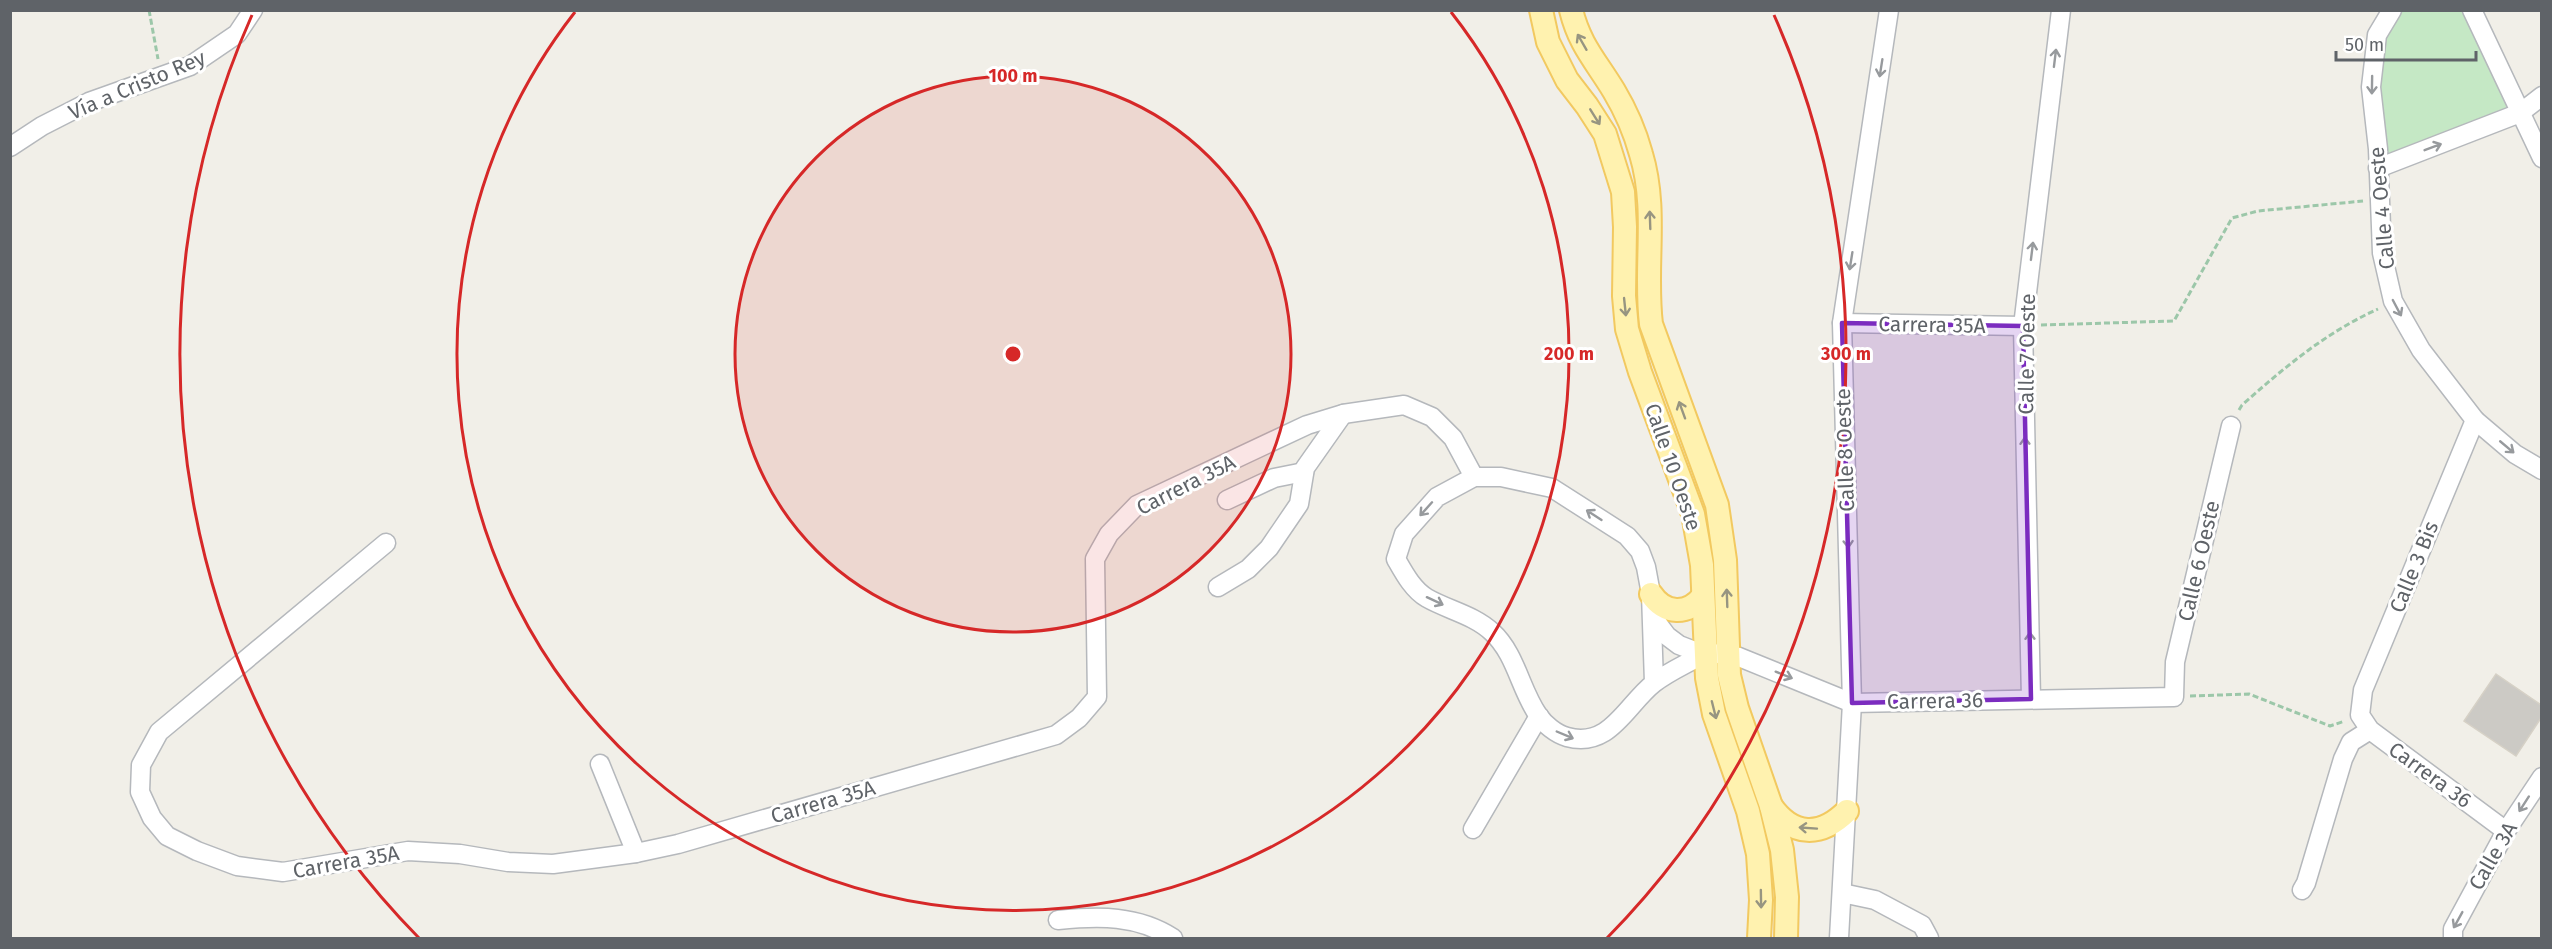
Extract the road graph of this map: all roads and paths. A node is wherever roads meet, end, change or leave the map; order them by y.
1 (149, 10) edge
2 (253, 10) edge
3 (1541, 10) edge
4 (1571, 10) edge
5 (1889, 10) edge
6 (2061, 10) edge
7 (2392, 10) edge
8 (2472, 10) edge
9 (161, 78) junction
10 (2541, 96) edge
11 (2520, 112) junction
12 (10, 147) edge
13 (2541, 158) edge
14 (2378, 168) junction
15 (2380, 200) junction
16 (2393, 302) junction
17 (1842, 323) junction
18 (2023, 326) junction
19 (1342, 414) junction
20 (2475, 420) junction
21 (2231, 426) joint
22 (2541, 470) edge
23 (1304, 472) junction
24 (1474, 477) junction
25 (1227, 500) dead end
26 (386, 543) dead end
27 (1218, 587) dead end
28 (1651, 594) junction
29 (1703, 596) junction
30 (1705, 653) junction
31 (1729, 656) junction
32 (1654, 683) junction
33 (2174, 697) junction
34 (2031, 699) junction
35 (1852, 703) junction
36 (2360, 715) junction
37 (1539, 716) junction
38 (2370, 730) junction
39 (600, 764) dead end
40 (2541, 777) edge
41 (1771, 806) junction
42 (1847, 811) junction
43 (1473, 829) dead end
44 (2506, 831) junction
45 (636, 853) junction
46 (2302, 890) dead end
47 (1842, 893) junction
48 (1787, 897) junction
49 (1059, 920) dead end
50 (1173, 939) edge
51 (1759, 939) edge
52 (1786, 939) edge
53 (1802, 939) edge
54 (1839, 939) edge
55 (1929, 939) edge
56 (2453, 939) edge

1 - 9 path
2 - 9 street, Vía a Cristo Rey
3 -> 29 main road, Calle 10 Oeste
31 -> 4 main road, Calle 10 Oeste
5 -> 17 street, Calle 8 Oeste
18 -> 6 street, Calle 7 Oeste
7 -> 14 street, Calle 4 Oeste
8 - 11 street
9 - 12 street, Vía a Cristo Rey
10 - 11 street
11 - 13 street
14 -> 11 street
14 - 15 street, Calle 4 Oeste
15 - 16 street, Calle 4 Oeste
15 - 18 path
16 -> 20 street, Calle 4 Oeste
16 - 21 path
17 - 18 street, Carrera 35A
17 -> 35 street, Calle 8 Oeste
34 -> 18 street, Calle 7 Oeste
19 - 23 street
19 - 24 street, Carrera 35A
19 - 45 street, Carrera 35A
20 -> 22 street
20 - 36 street, Calle 3 Bis
21 - 33 street, Calle 6 Oeste
23 - 25 street
23 - 27 street
28 -> 24 street
24 -> 37 street
26 - 45 street, Carrera 35A
28 - 29 main road
28 - 30 street, Carrera 36
28 - 32 street
29 - 30 main road, Calle 10 Oeste
30 - 31 street, Carrera 36
30 - 32 street
30 -> 51 main road, Calle 10 Oeste
31 -> 35 street, Carrera 36
31 - 41 main road, Calle 10 Oeste
37 -> 32 street
33 - 34 street, Carrera 36
33 - 36 path
34 - 35 street, Carrera 36
35 - 42 street, Calle 8 Oeste
36 - 38 street, Carrera 36
37 - 43 street
38 - 44 street, Carrera 36
38 - 46 street
39 - 45 street
40 -> 44 street, Calle 3A
42 -> 41 main road
41 - 48 main road, Calle 10 Oeste
42 - 47 street, Calle 8 Oeste
44 -> 56 street, Calle 3A
47 - 54 street, Calle 8 Oeste
47 - 55 street
48 - 52 main road, Calle 10 Oeste
48 - 53 main road
49 - 50 street

